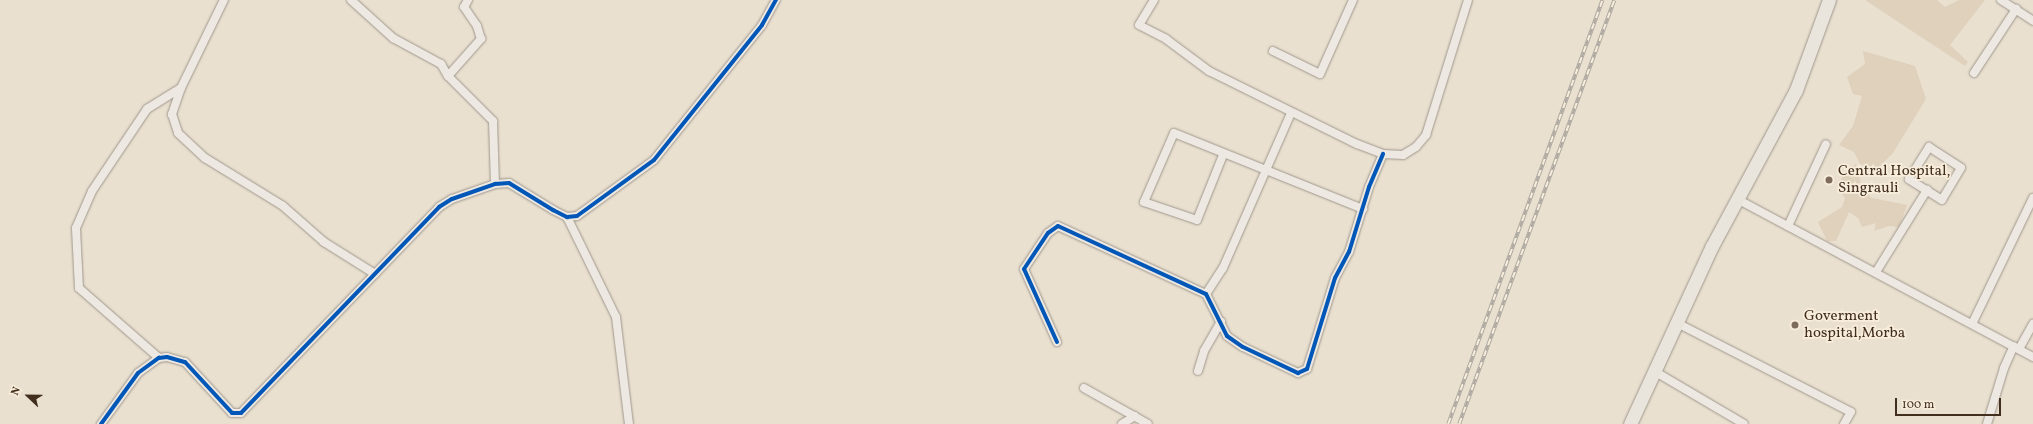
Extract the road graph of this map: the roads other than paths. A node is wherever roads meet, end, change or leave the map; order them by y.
1 (224, 0) edge
2 (351, 0) edge
3 (468, 0) edge
4 (776, 0) edge
5 (1154, 0) edge
6 (1353, 0) edge
7 (1468, 0) edge
8 (1829, 0) edge
9 (2001, 0) edge
10 (2016, 9) junction
11 (2033, 21) edge
12 (1273, 51) dead end
13 (1974, 73) dead end
14 (448, 76) junction
15 (181, 88) junction
16 (1291, 112) junction
17 (1826, 144) dead end
18 (1383, 154) junction
19 (1223, 155) junction
20 (1265, 171) junction
21 (495, 184) junction
22 (1927, 190) junction
23 (2033, 198) edge
24 (1737, 199) junction
25 (1363, 209) junction
26 (567, 217) junction
27 (1788, 226) junction
28 (1876, 272) junction
29 (375, 274) junction
30 (1206, 294) junction
31 (1221, 322) junction
32 (1677, 323) junction
33 (1972, 324) junction
34 (2033, 324) edge
35 (1057, 342) dead end
36 (2016, 347) junction
37 (2033, 356) edge
38 (159, 358) junction
39 (1198, 371) dead end
40 (1654, 371) junction
41 (1084, 388) dead end
42 (1135, 416) junction
43 (101, 424) edge
44 (629, 424) edge
45 (1122, 424) edge
46 (1148, 424) edge
47 (1630, 424) edge
48 (1744, 424) edge
49 (1844, 424) edge
50 (1987, 424) edge

1 - 15 street
2 - 14 street
3 - 14 street
4 - 26 street
5 - 16 street
6 - 12 street
7 - 18 street
8 - 24 main road
9 - 10 street
10 - 11 street
10 - 13 street
14 - 21 street
15 - 29 street
15 - 38 street
16 - 18 street
16 - 20 street
17 - 27 street
18 - 25 street
19 - 19 street
19 - 20 street
20 - 25 street
20 - 30 street
21 - 26 street
21 - 29 street
22 - 22 street
22 - 28 street
23 - 33 street
24 - 27 street
24 - 32 main road
25 - 31 street
26 - 44 street
27 - 28 street
28 - 33 street
29 - 38 street
30 - 31 street
30 - 35 street
31 - 39 street
32 - 40 main road
32 - 49 street
33 - 36 street
34 - 36 street
36 - 37 street
36 - 50 street
38 - 43 street
40 - 47 main road
40 - 48 street
41 - 42 street
42 - 45 street
42 - 46 street

